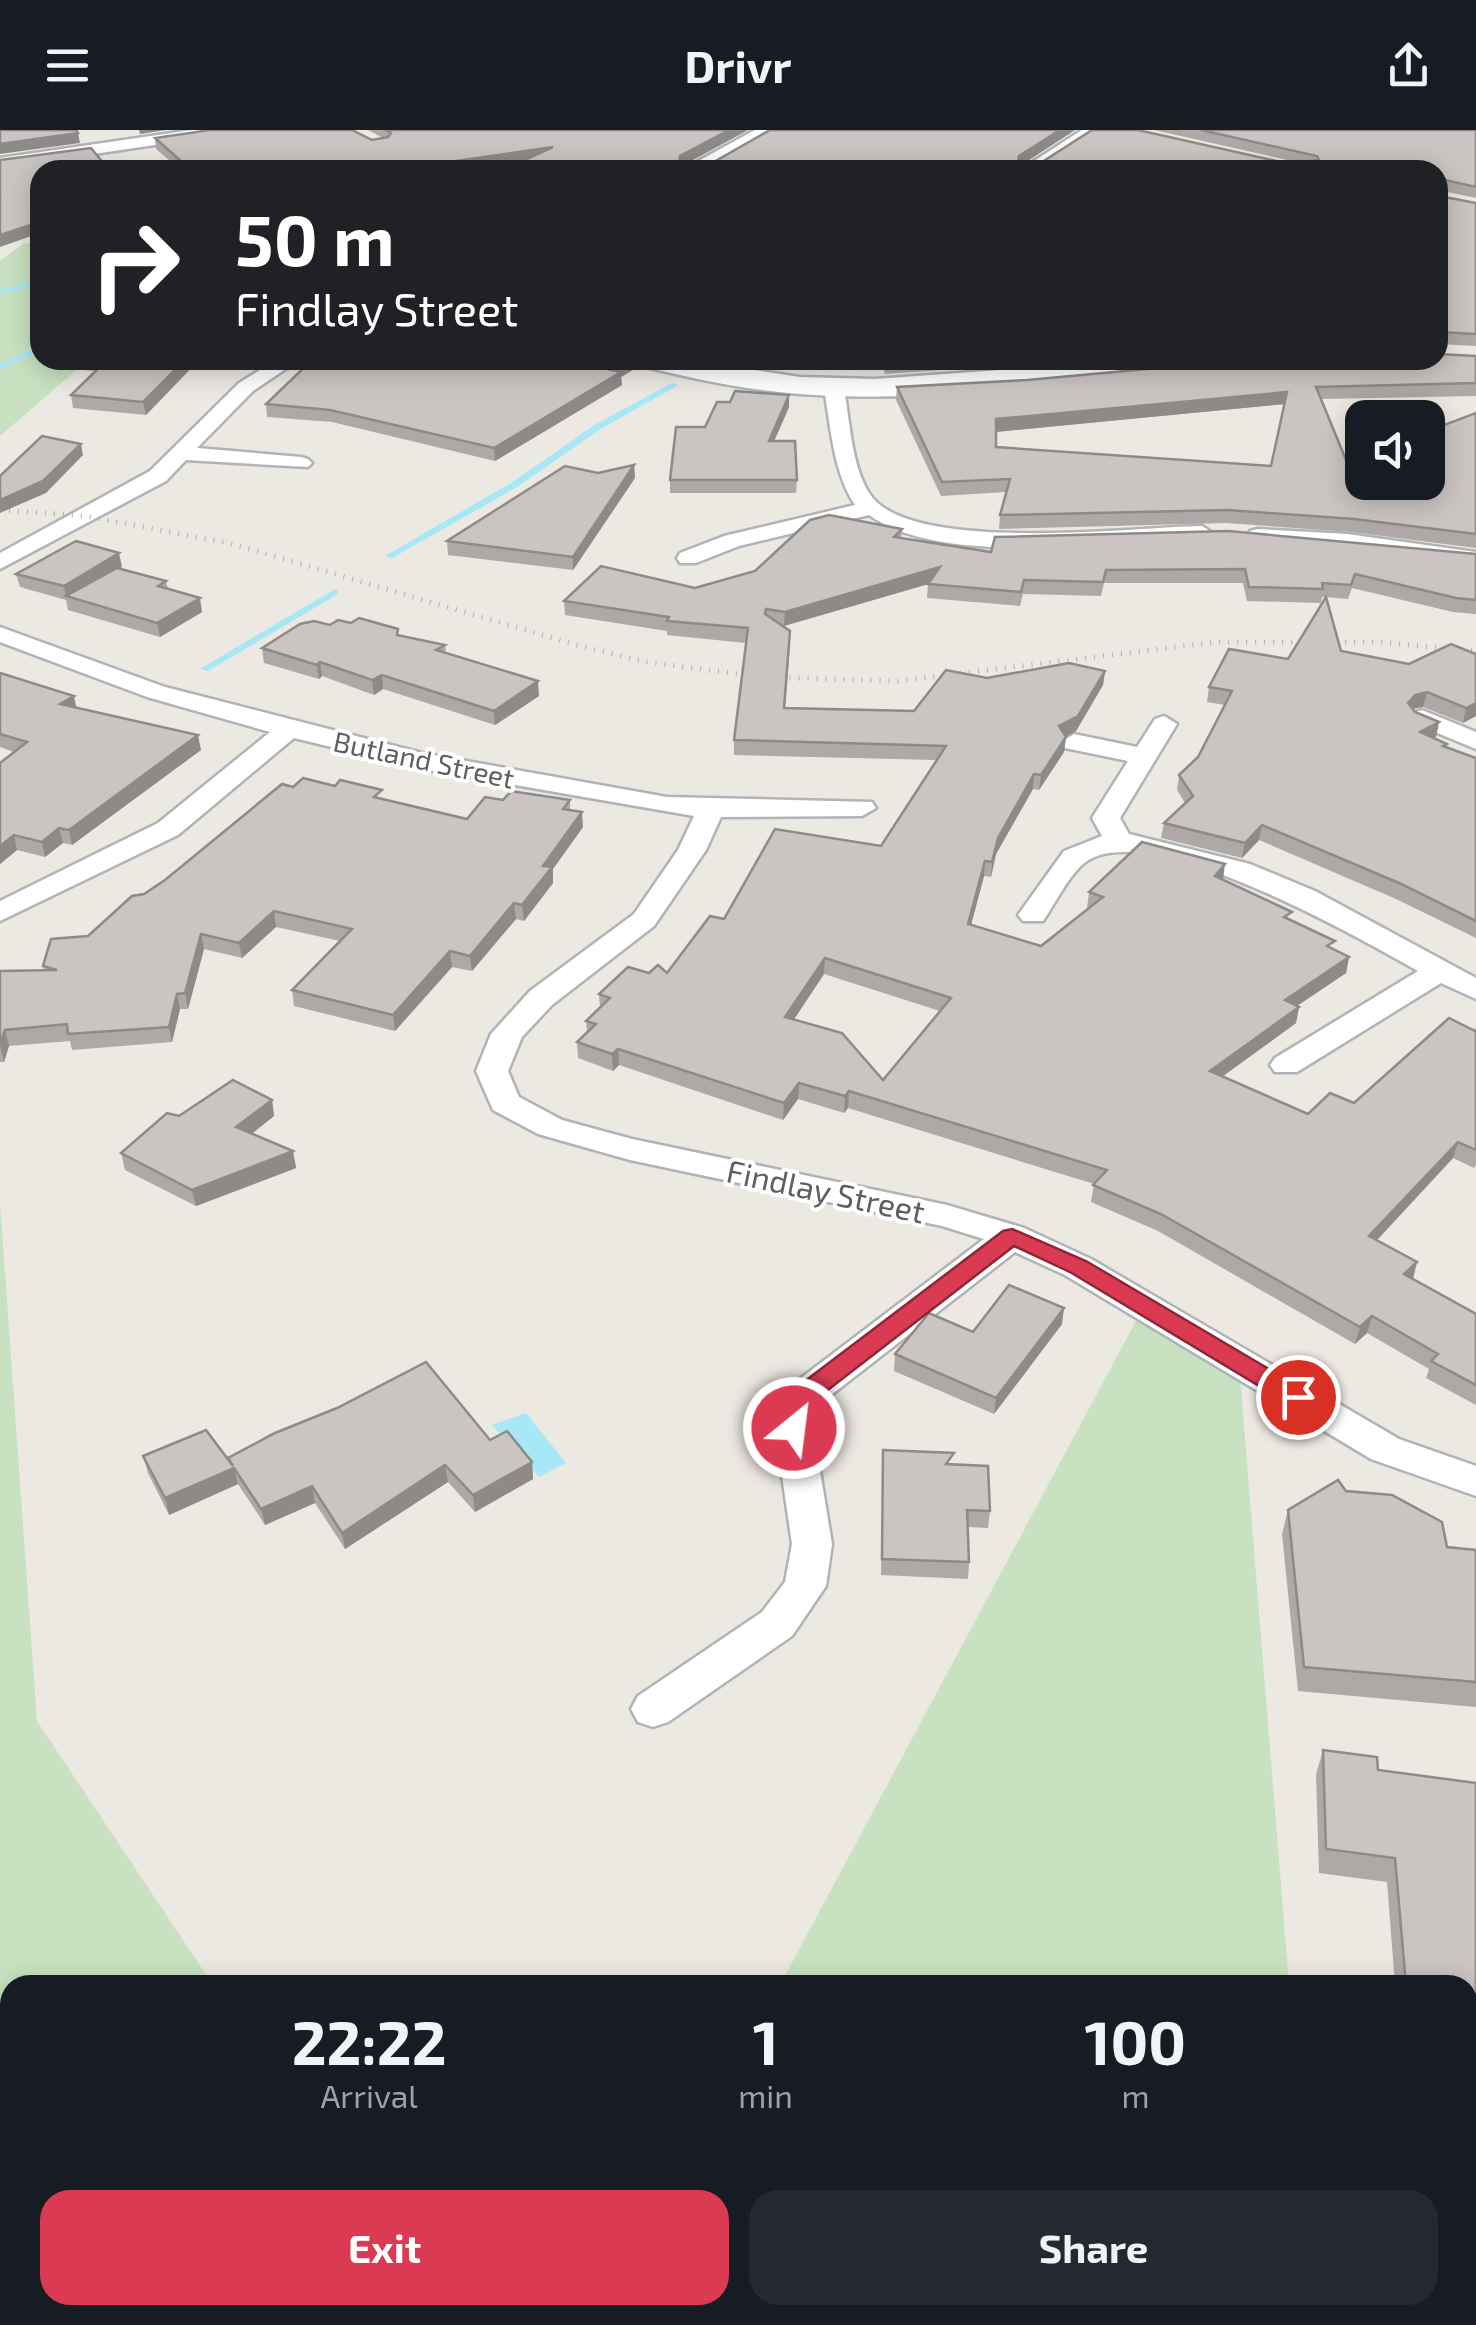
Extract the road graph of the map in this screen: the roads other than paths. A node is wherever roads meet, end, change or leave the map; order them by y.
1 (222, 130) edge
2 (772, 130) edge
3 (1093, 130) edge
4 (42, 160) edge
5 (713, 160) edge
6 (1044, 160) edge
7 (30, 161) edge
8 (0, 163) edge
9 (273, 370) edge
10 (695, 370) edge
11 (1124, 370) edge
12 (834, 389) junction
13 (183, 453) junction
14 (301, 462) dead end
15 (872, 508) junction
16 (688, 558) dead end
17 (1476, 559) edge
18 (0, 562) edge
19 (0, 634) edge
20 (1422, 718) edge
21 (1164, 724) dead end
22 (289, 729) junction
23 (1476, 741) edge
24 (1074, 742) edge
25 (1144, 756) junction
26 (862, 808) dead end
27 (711, 809) junction
28 (1118, 840) junction
29 (0, 912) edge
30 (1033, 915) dead end
31 (1439, 971) junction
32 (1476, 990) edge
33 (1286, 1065) dead end
34 (1012, 1236) junction
35 (1476, 1481) edge
36 (653, 1709) dead end

1 - 4 street
2 - 5 street
3 - 6 street
7 - 8 street
9 - 13 street
10 - 12 street
11 - 12 street
12 - 15 street
13 - 14 street
13 - 18 street
15 - 16 street
15 - 17 street
19 - 22 street, Butland Street
20 - 23 street
21 - 25 street
22 - 27 street, Butland Street
22 - 29 street
24 - 25 street
25 - 28 street
26 - 27 street, Butland Street
27 - 34 street, Findlay Street
28 - 30 street
28 - 31 street
31 - 32 street
31 - 33 street
34 - 35 street, Findlay Street
34 - 36 street

